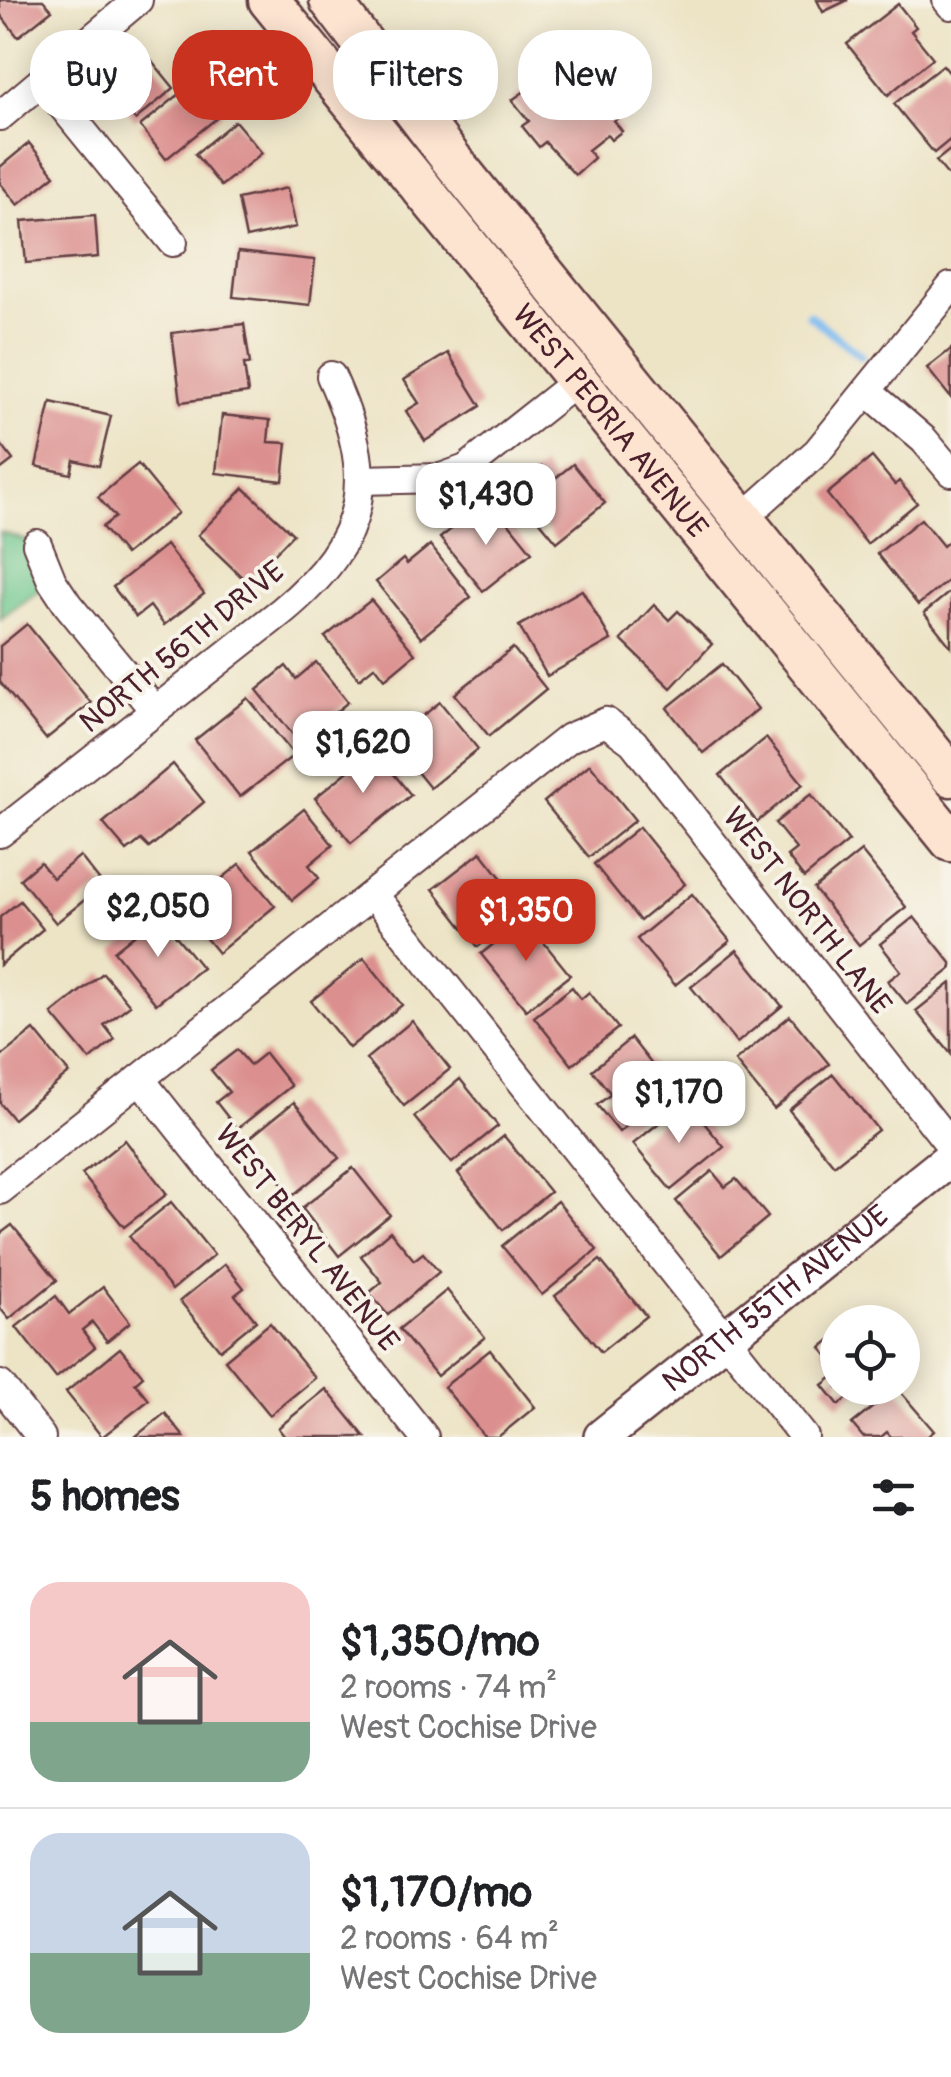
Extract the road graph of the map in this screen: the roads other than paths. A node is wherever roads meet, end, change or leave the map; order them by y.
1 (138, 0) edge
2 (269, 0) edge
3 (330, 0) edge
4 (102, 30) edge
5 (30, 91) edge
6 (0, 116) edge
7 (74, 120) edge
8 (173, 242) dead end
9 (951, 287) edge
10 (332, 376) dead end
11 (576, 382) junction
12 (868, 392) junction
13 (951, 472) edge
14 (360, 480) junction
15 (743, 518) junction
16 (37, 544) dead end
17 (155, 711) junction
18 (951, 776) edge
19 (0, 833) edge
20 (951, 841) edge
21 (373, 894) junction
22 (140, 1079) junction
23 (951, 1146) edge
24 (951, 1158) edge
25 (0, 1190) edge
26 (724, 1339) junction
27 (0, 1385) edge
28 (42, 1437) edge
29 (424, 1437) edge
30 (602, 1437) edge
31 (804, 1437) edge

1 - 4 street
2 - 11 main road, WEST PEORIA AVENUE
3 - 15 main road, WEST PEORIA AVENUE
5 - 6 street
7 - 8 street
9 - 12 street
10 - 14 street, NORTH 56TH DRIVE
11 - 14 street
11 - 20 main road, WEST PEORIA AVENUE
12 - 13 street
12 - 15 street
14 - 17 street, NORTH 56TH DRIVE
15 - 18 main road, WEST PEORIA AVENUE
16 - 17 street
17 - 19 street, NORTH 56TH DRIVE
21 - 22 street
21 - 23 street, WEST NORTH LANE
21 - 26 street
22 - 25 street
22 - 29 street, WEST BERYL AVENUE
24 - 26 street, NORTH 55TH AVENUE
26 - 30 street, NORTH 55TH AVENUE
26 - 31 street
27 - 28 street

